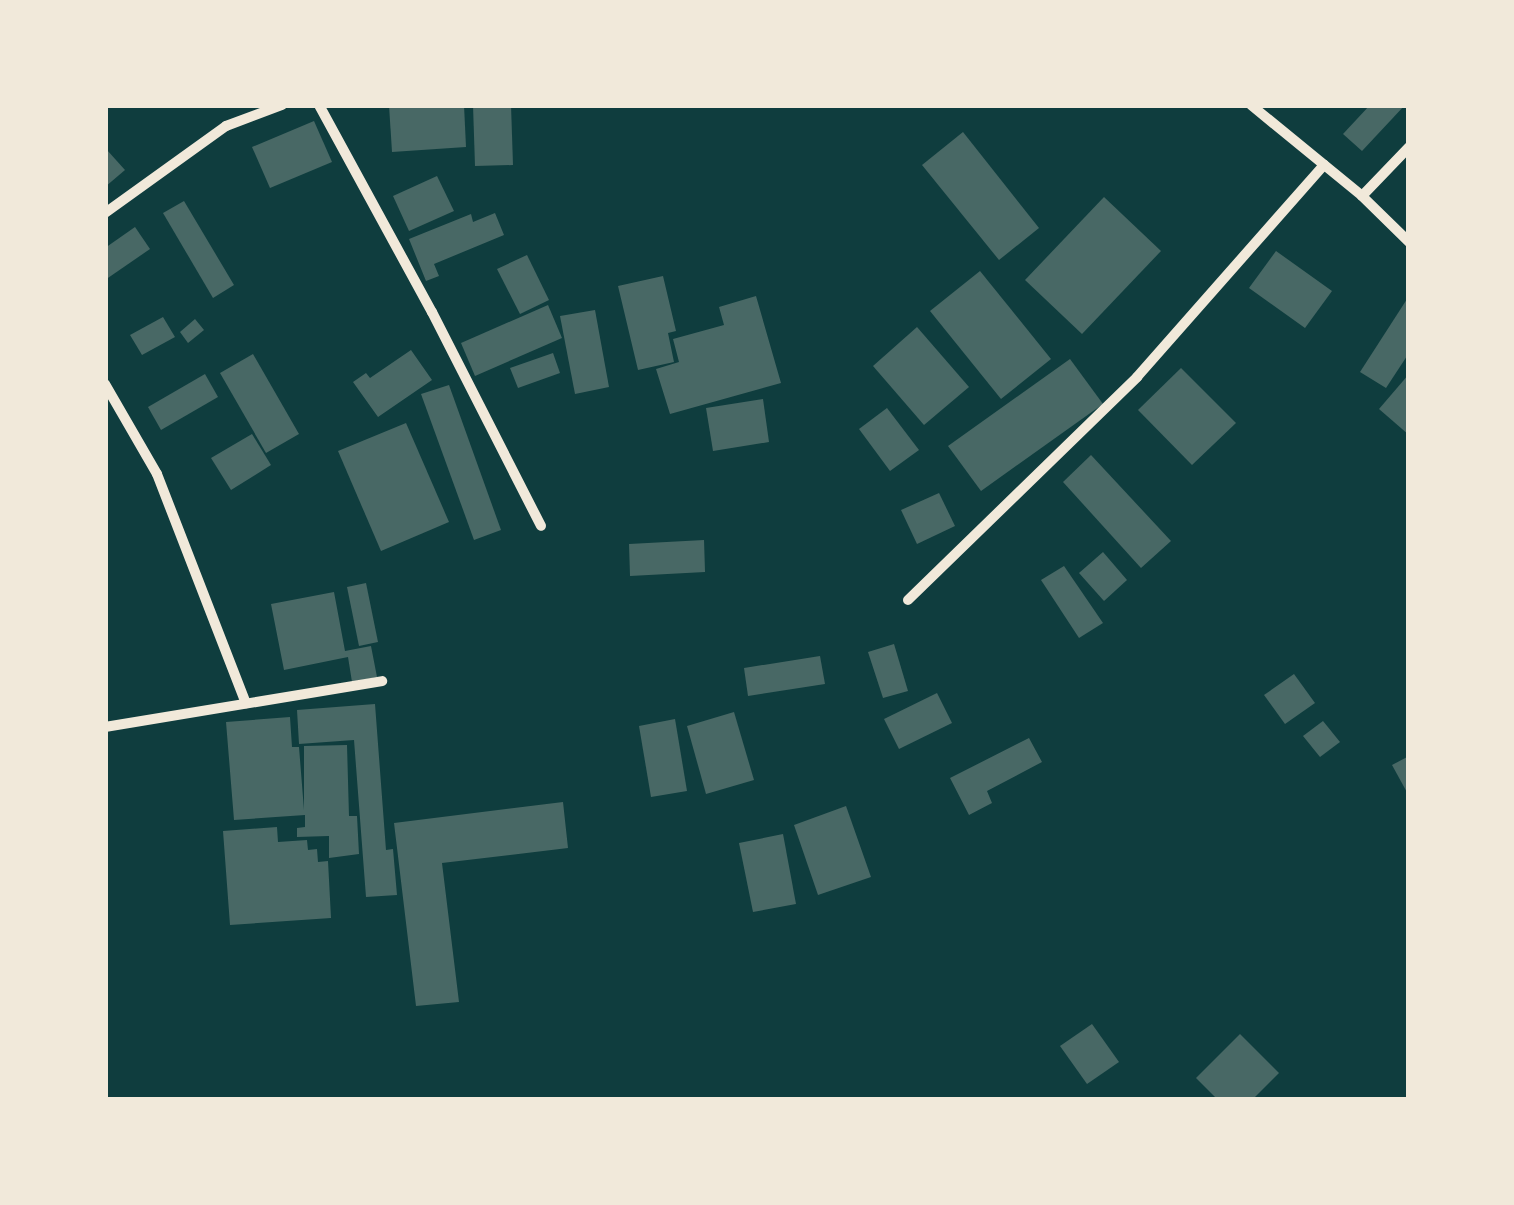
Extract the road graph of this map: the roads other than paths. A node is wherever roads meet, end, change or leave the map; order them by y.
1 (282, 105) edge
2 (319, 105) edge
3 (1251, 105) edge
4 (1409, 147) edge
5 (1324, 165) junction
6 (1362, 196) junction
7 (105, 212) edge
8 (1409, 242) edge
9 (105, 384) edge
10 (541, 526) dead end
11 (908, 600) dead end
12 (382, 681) dead end
13 (246, 703) junction
14 (105, 726) edge

1 - 7 street
2 - 10 street
3 - 5 street
4 - 6 street
5 - 6 street
5 - 11 street
6 - 8 street
9 - 13 street
12 - 13 street
13 - 14 street

